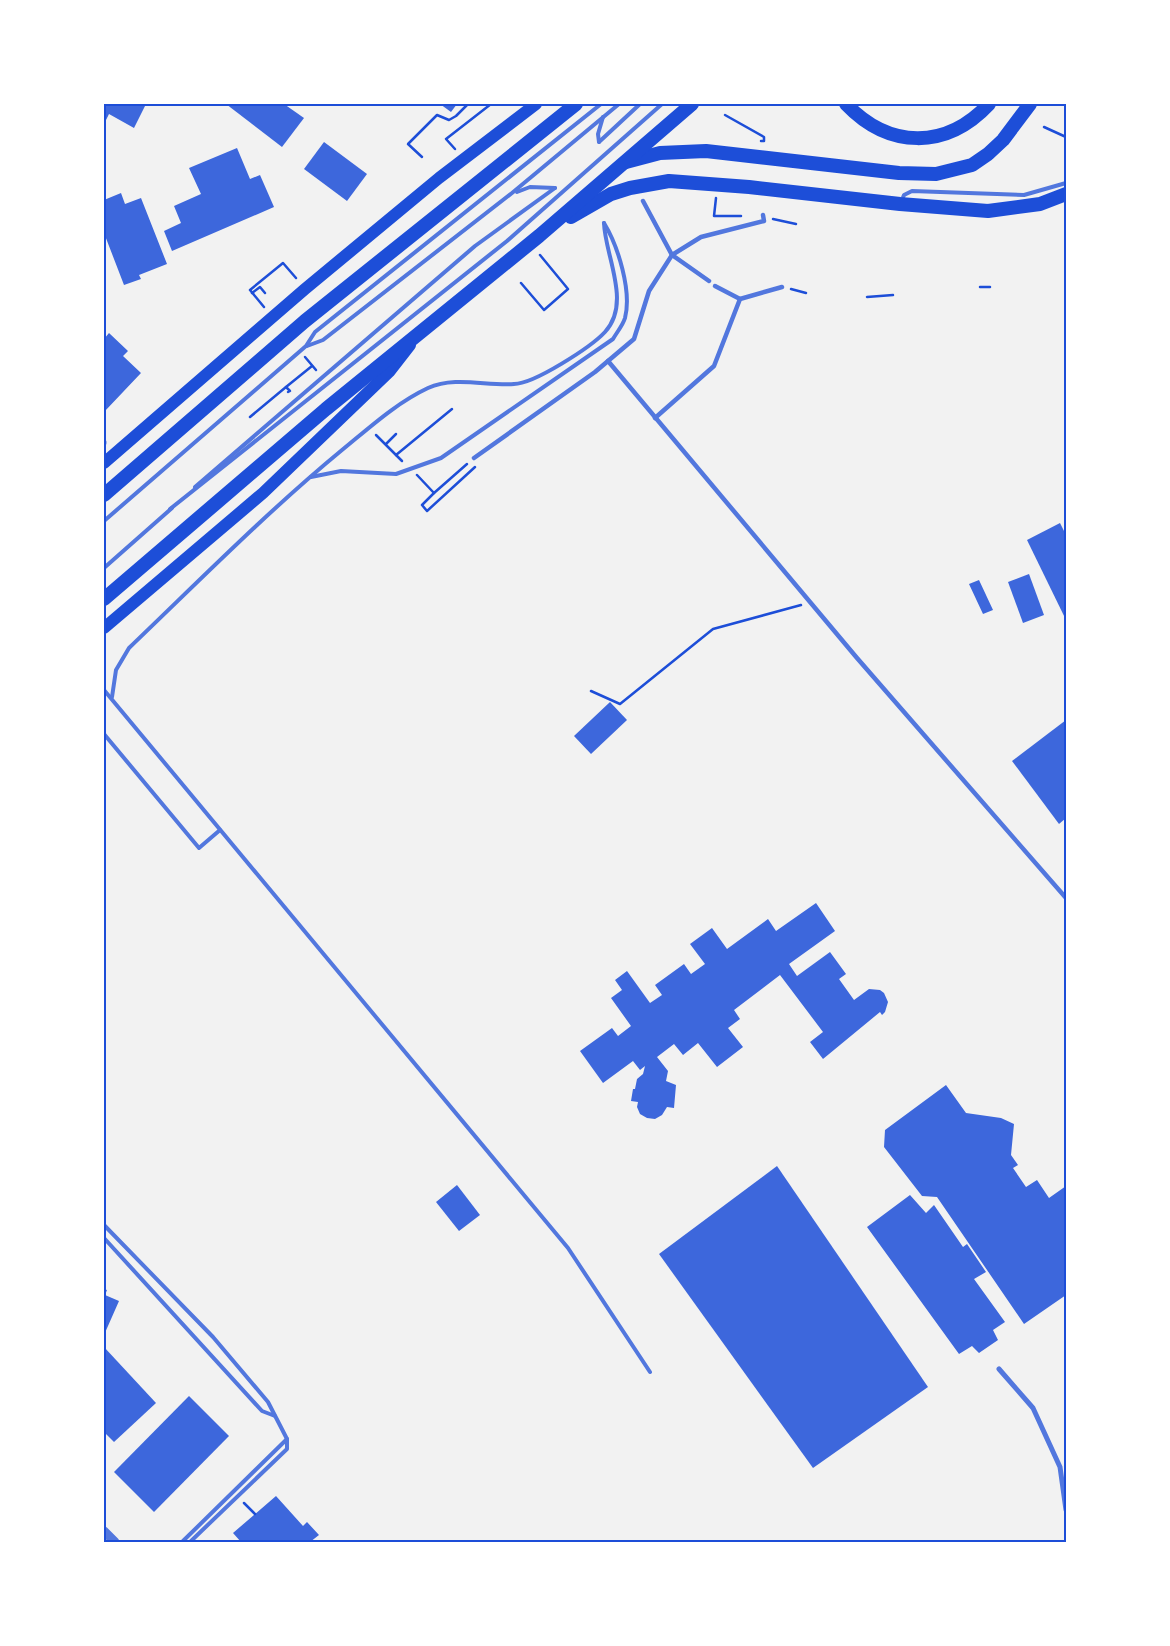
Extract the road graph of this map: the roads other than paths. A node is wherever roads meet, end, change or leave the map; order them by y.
1 (536, 104) edge
2 (576, 104) edge
3 (601, 104) edge
4 (619, 104) edge
5 (640, 104) edge
6 (662, 104) edge
7 (692, 104) edge
8 (846, 104) edge
9 (989, 104) edge
10 (1030, 104) edge
11 (603, 117) junction
12 (621, 164) junction
13 (1066, 183) edge
14 (512, 193) junction
15 (1066, 194) edge
16 (643, 201) dead end
17 (900, 204) junction
18 (763, 215) road end
19 (539, 236) junction
20 (672, 255) junction
21 (709, 281) dead end
22 (715, 286) dead end
23 (782, 287) road end
24 (740, 300) junction
25 (419, 334) junction
26 (306, 346) junction
27 (608, 361) junction
28 (655, 418) junction
29 (474, 458) road end
30 (104, 463) edge
31 (309, 477) junction
32 (104, 495) edge
33 (170, 510) junction
34 (104, 521) edge
35 (104, 568) edge
36 (104, 599) edge
37 (104, 628) edge
38 (104, 690) edge
39 (112, 697) junction
40 (104, 734) edge
41 (220, 830) junction
42 (1066, 898) edge
43 (104, 1224) edge
44 (104, 1238) edge
45 (999, 1369) dead end
46 (650, 1372) dead end
47 (275, 1416) junction
48 (287, 1439) junction
49 (1066, 1510) edge
50 (104, 1531) edge
51 (115, 1542) edge
52 (182, 1542) edge
53 (190, 1542) edge

1 - 30 main road
2 - 32 highway
3 - 26 lane
4 - 11 lane
5 - 11 lane
6 - 33 lane
7 - 12 highway
8 - 9 highway
10 - 12 highway
11 - 14 lane
12 - 19 highway
13 - 17 lane
14 - 26 lane
14 - 33 lane
15 - 17 highway
16 - 20 street
17 - 19 highway
18 - 20 street
19 - 25 highway
20 - 21 street
20 - 27 street
22 - 24 street
23 - 24 street
24 - 28 street
25 - 36 highway
25 - 37 main road
26 - 34 lane
27 - 28 street
27 - 29 street
28 - 42 street
31 - 31 lane
31 - 39 lane
33 - 35 lane
38 - 39 lane
39 - 41 lane
40 - 41 lane
41 - 46 lane
43 - 47 lane
44 - 47 lane
45 - 49 street
47 - 48 lane
48 - 52 lane
48 - 53 lane
50 - 51 street

